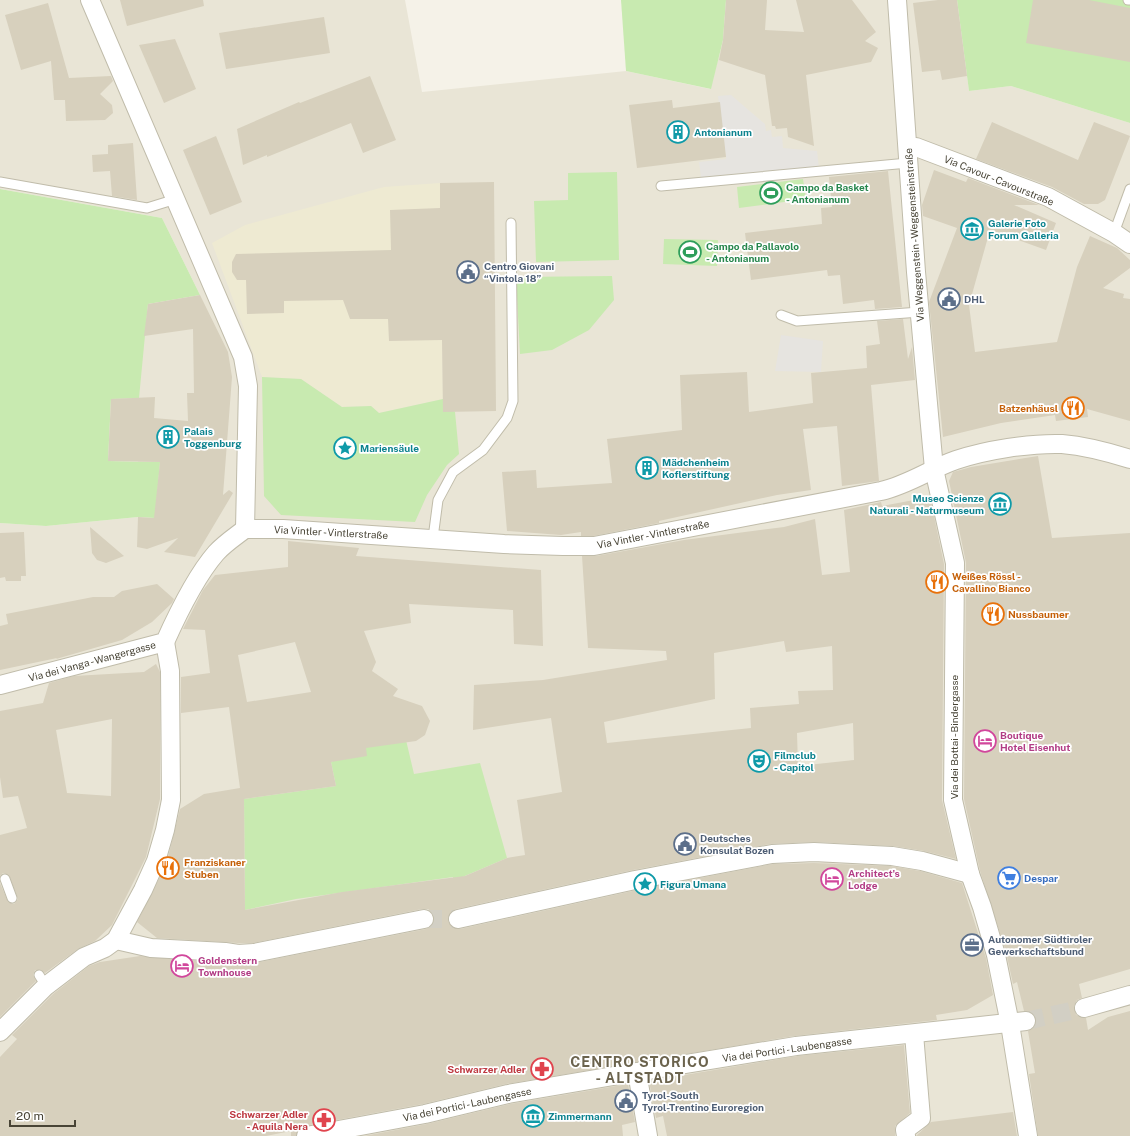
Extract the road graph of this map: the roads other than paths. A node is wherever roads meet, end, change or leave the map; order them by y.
1 (90, 0) edge
2 (898, 0) edge
3 (908, 155) junction
4 (0, 182) edge
5 (661, 186) dead end
6 (1130, 190) edge
7 (176, 199) junction
8 (511, 223) dead end
9 (1114, 233) junction
10 (1130, 244) edge
11 (920, 312) junction
12 (781, 315) dead end
13 (1130, 459) edge
14 (934, 469) junction
15 (245, 529) junction
16 (433, 538) junction
17 (165, 642) junction
18 (0, 685) edge
19 (970, 874) junction
20 (5, 879) dead end
21 (12, 898) dead end
22 (424, 919) tunnel mouth
23 (458, 919) tunnel mouth
24 (116, 940) junction
25 (1130, 995) edge
26 (1084, 1008) tunnel mouth
27 (1018, 1023) junction
28 (0, 1032) edge
29 (914, 1034) junction
30 (637, 1072) junction
31 (306, 1136) edge
32 (648, 1136) edge
33 (906, 1136) edge
34 (1028, 1136) edge

1 - 7 street
2 - 3 street, Via Weggenstein - Weggensteinstraße
3 - 5 lane
3 - 9 street, Via Cavour - Cavourstraße
3 - 11 street, Via Weggenstein - Weggensteinstraße
4 - 7 lane
6 - 9 lane
7 - 15 street
8 - 16 lane
9 - 10 street, Via Cavour - Cavourstraße
11 - 12 lane
11 - 14 street, Via Weggenstein - Weggensteinstraße
13 - 14 street, Via Vintler - Vintlerstraße
14 - 16 street, Via Vintler - Vintlerstraße
14 - 19 street, Via dei Bottai - Bindergasse
15 - 16 street, Via Vintler - Vintlerstraße
15 - 17 street, Via dei Vanga - Wangergasse
17 - 18 street, Via dei Vanga - Wangergasse
17 - 24 street
19 - 23 street
19 - 27 street, Via dei Bottai - Bindergasse
20 - 21 lane
22 - 24 street
24 - 28 street
25 - 26 street
27 - 29 street, Via dei Portici - Laubengasse
27 - 34 street, Via dei Bottai - Bindergasse
29 - 30 street, Via dei Portici - Laubengasse
29 - 33 street
30 - 31 street, Via dei Portici - Laubengasse
30 - 32 street

